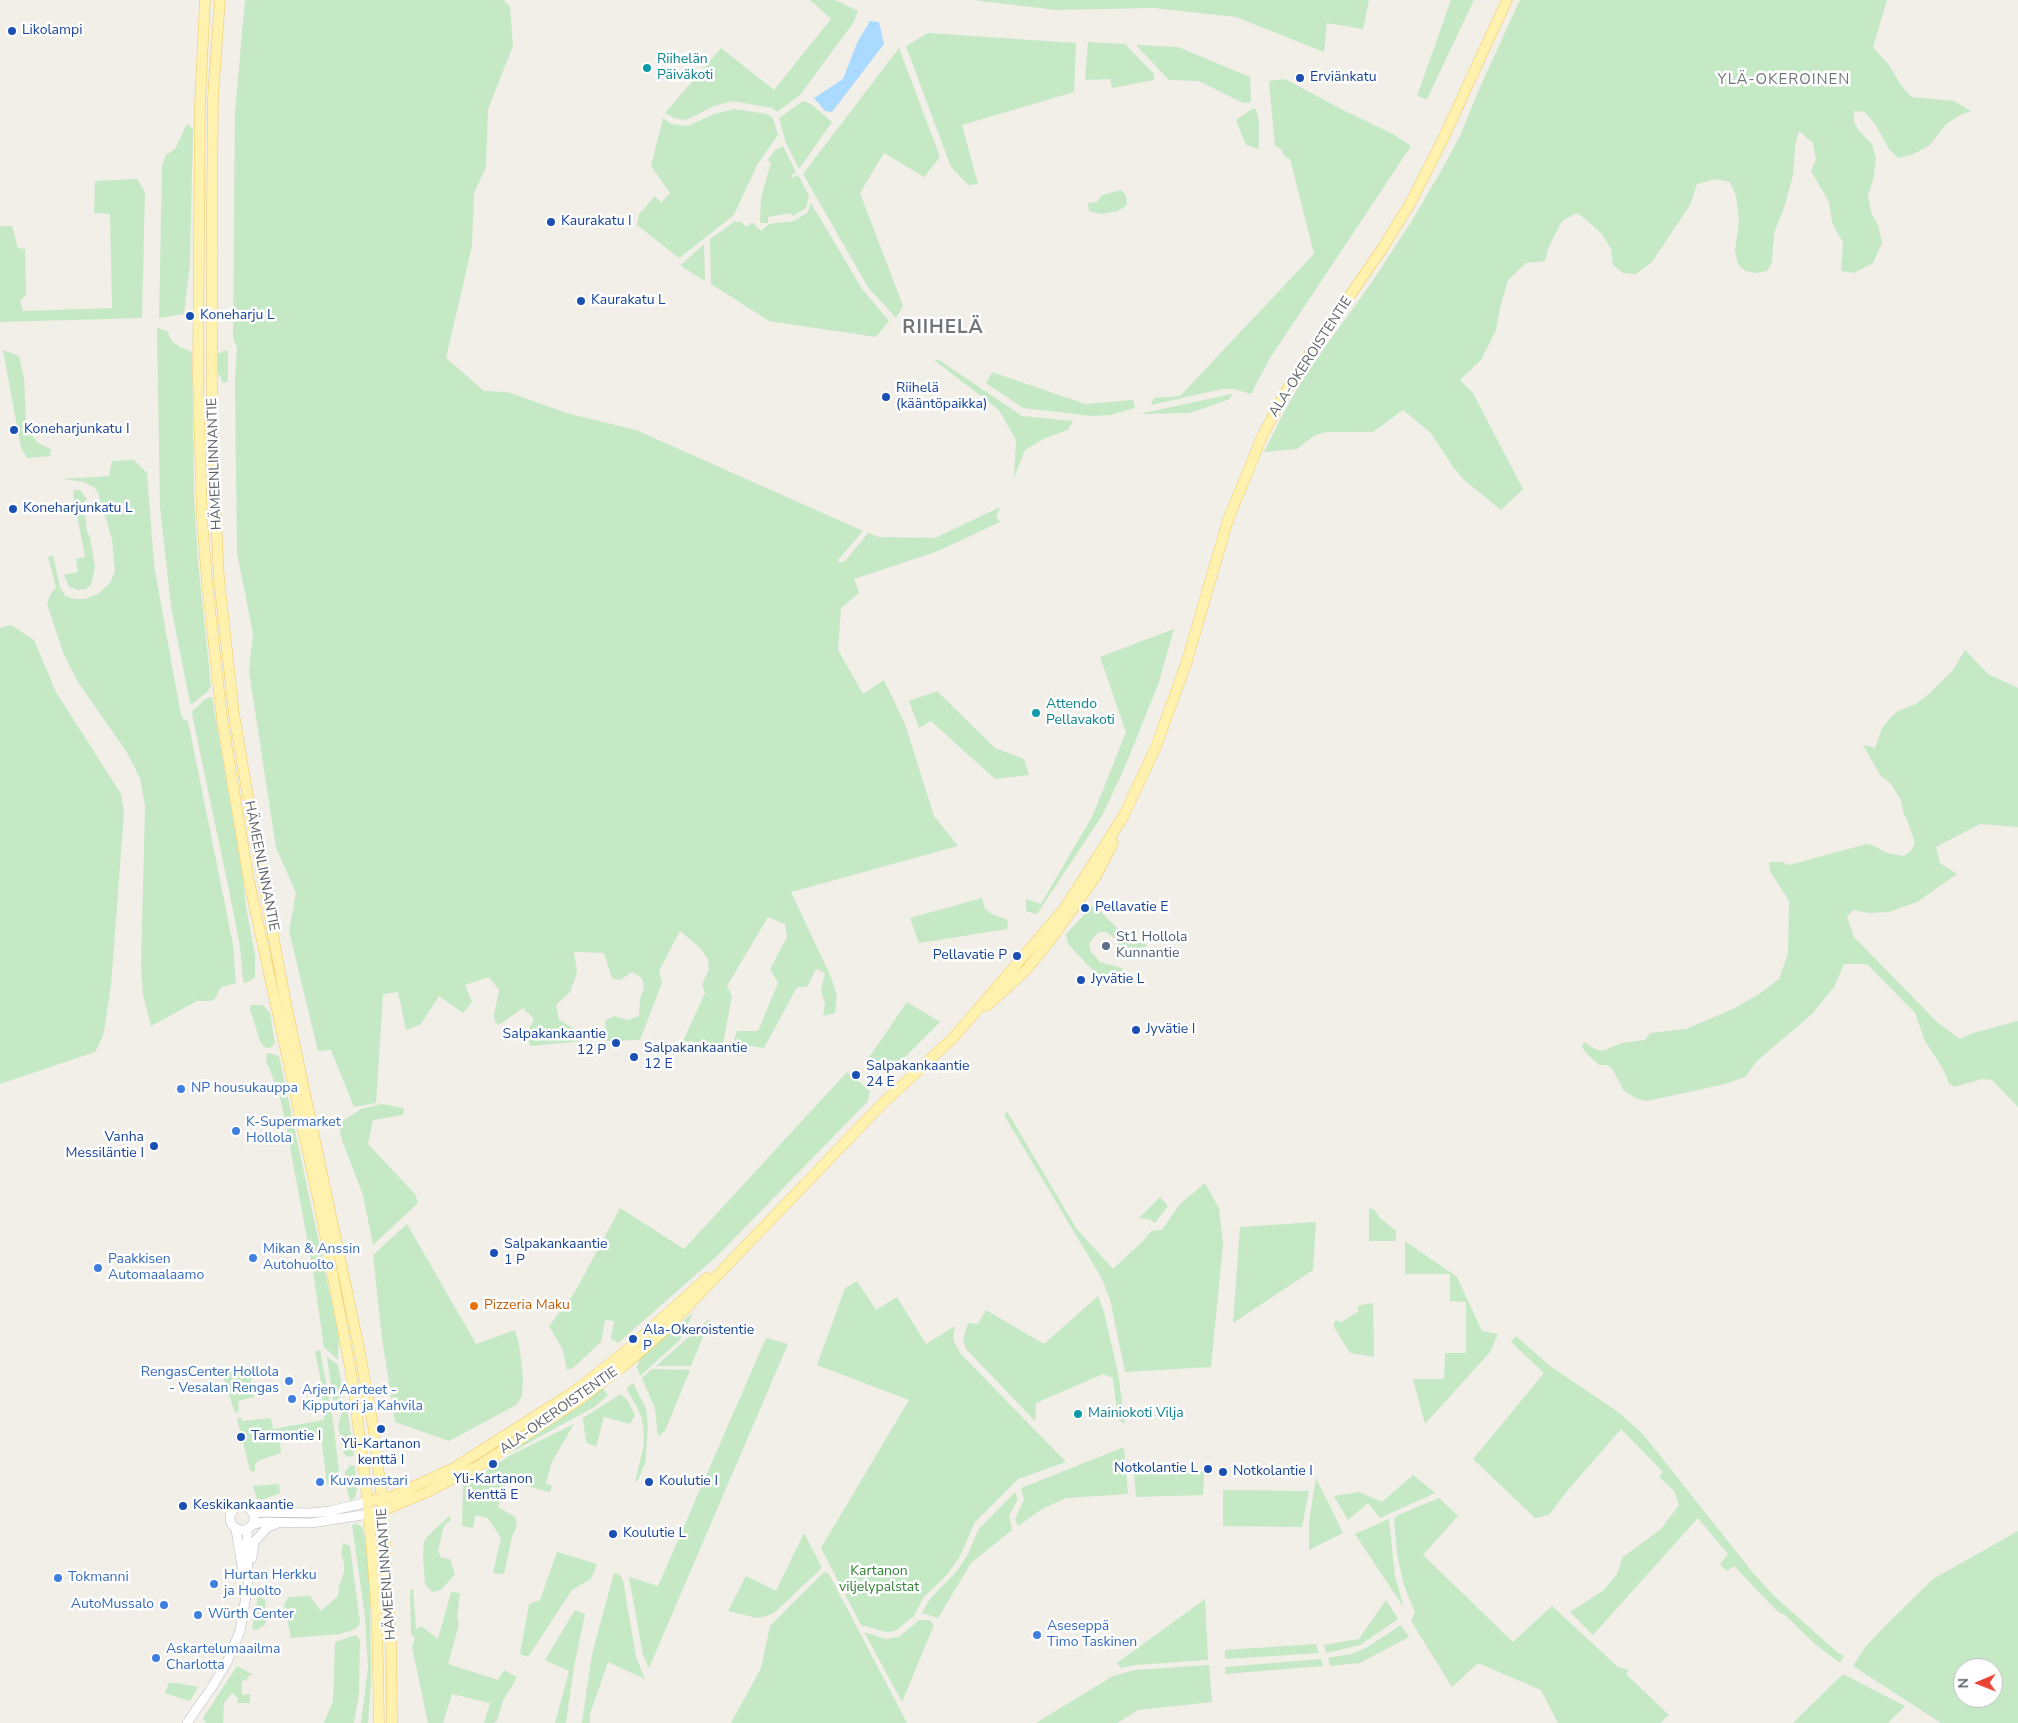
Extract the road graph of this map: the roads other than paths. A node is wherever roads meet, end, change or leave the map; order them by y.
1 (205, 0) edge
2 (220, 0) edge
3 (1507, 0) edge
4 (755, 1236) junction
5 (382, 1499) junction
6 (368, 1502) junction
7 (382, 1511) junction
8 (252, 1512) junction
9 (369, 1514) junction
10 (280, 1523) junction
11 (249, 1527) junction
12 (236, 1529) junction
13 (242, 1624) junction
14 (186, 1723) edge
15 (379, 1723) edge
16 (392, 1723) edge

1 - 6 main road, HÄMEENLINNANTIE
2 - 5 main road, HÄMEENLINNANTIE
3 - 4 main road, ALA-OKEROISTENTIE
4 - 5 main road, ALA-OKEROISTENTIE
4 - 7 main road, ALA-OKEROISTENTIE
5 - 6 main road, ALA-OKEROISTENTIE
5 - 7 main road, HÄMEENLINNANTIE
6 - 8 main road
6 - 9 main road, HÄMEENLINNANTIE
7 - 9 main road, ALA-OKEROISTENTIE
7 - 16 main road, HÄMEENLINNANTIE
8 - 11 main road
8 - 12 main road
9 - 10 main road
9 - 15 main road, HÄMEENLINNANTIE
10 - 11 main road
10 - 13 main road
11 - 12 main road
11 - 13 main road
12 - 13 main road
13 - 14 main road

